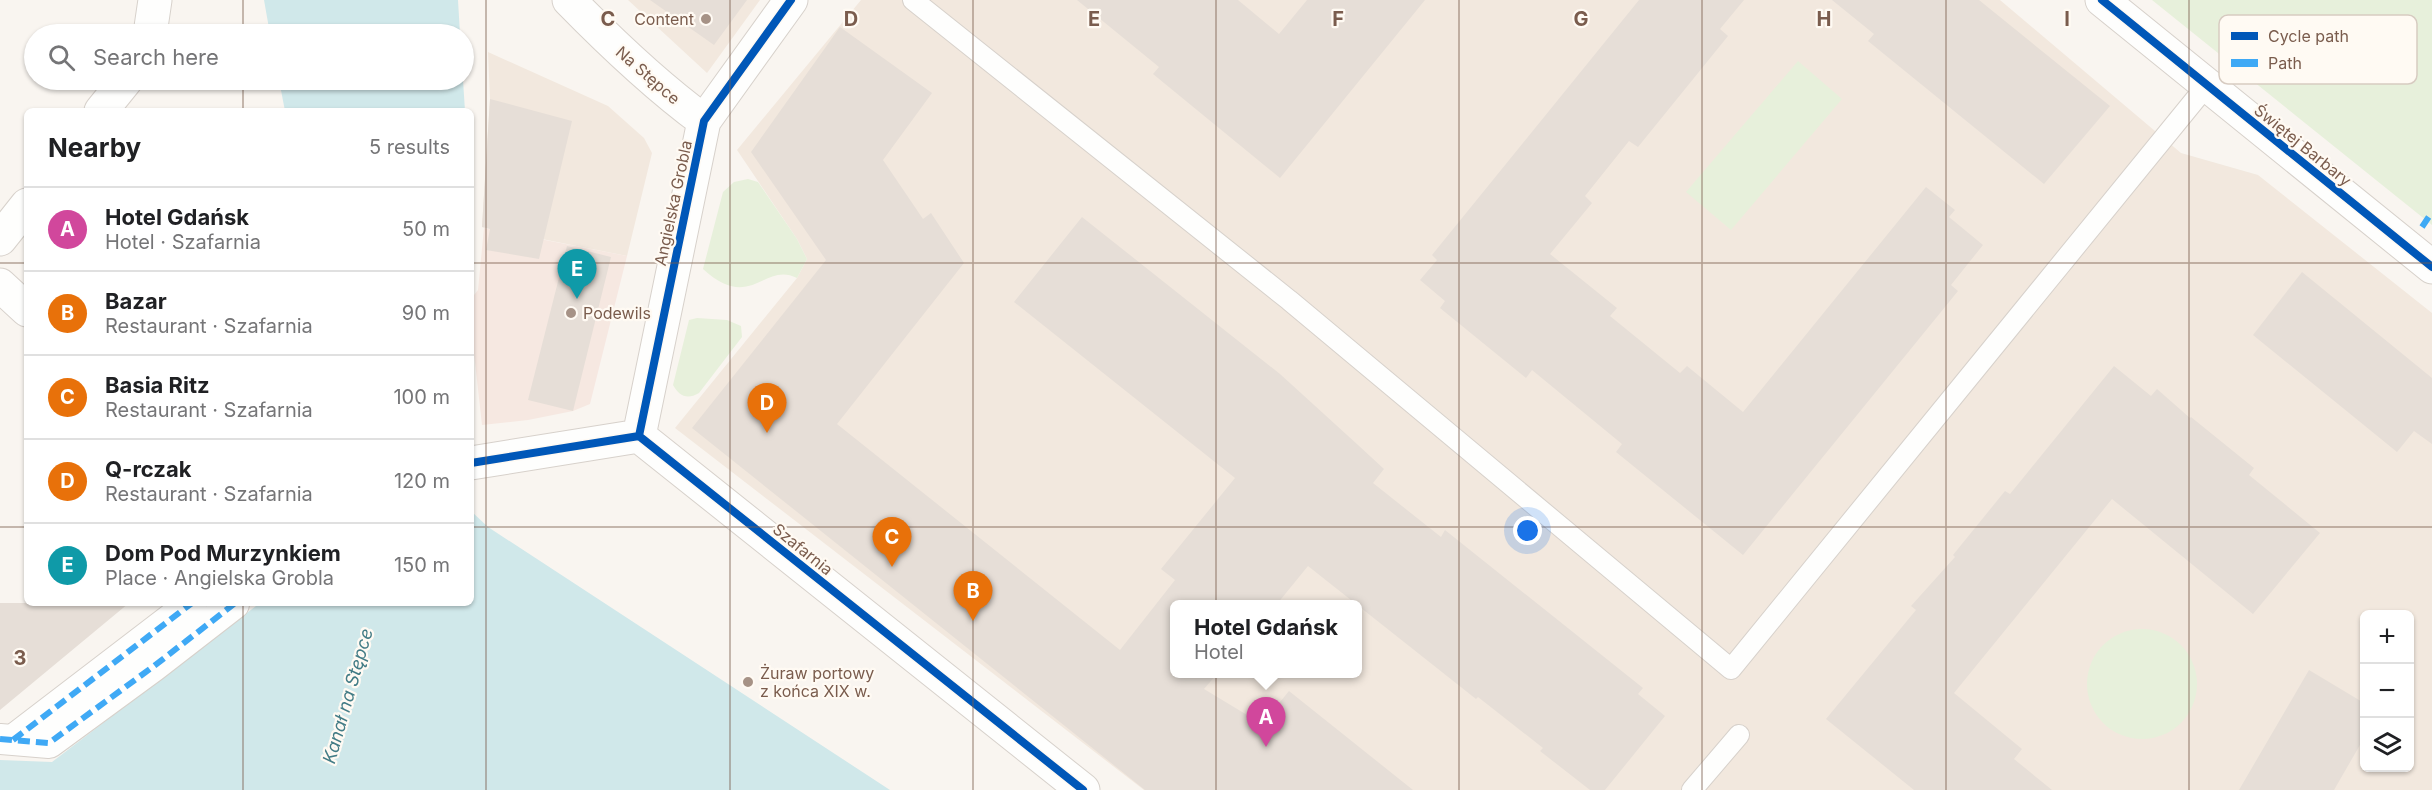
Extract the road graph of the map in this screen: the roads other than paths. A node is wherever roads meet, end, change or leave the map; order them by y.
1 (155, 0) edge
2 (569, 0) edge
3 (790, 0) edge
4 (913, 0) edge
5 (2102, 0) edge
6 (151, 24) edge
7 (2207, 84) junction
8 (118, 90) edge
9 (103, 108) edge
10 (704, 121) junction
11 (24, 209) edge
12 (0, 239) edge
13 (2432, 267) edge
14 (0, 285) edge
15 (24, 307) edge
16 (639, 436) junction
17 (474, 463) edge
18 (188, 606) edge
19 (231, 606) edge
20 (1739, 735) dead end
21 (6, 740) edge
22 (1083, 790) edge
23 (1692, 790) edge

1 - 6 street
2 - 10 street, Na Stępce
3 - 10 street, Angielska Grobla
4 - 7 lane
5 - 7 street, Świętej Barbary
7 - 13 street, Świętej Barbary
8 - 9 street
10 - 16 street, Angielska Grobla
11 - 12 street
14 - 15 street
16 - 17 street
16 - 22 street, Szafarnia
18 - 21 street
19 - 21 street
20 - 23 lane

